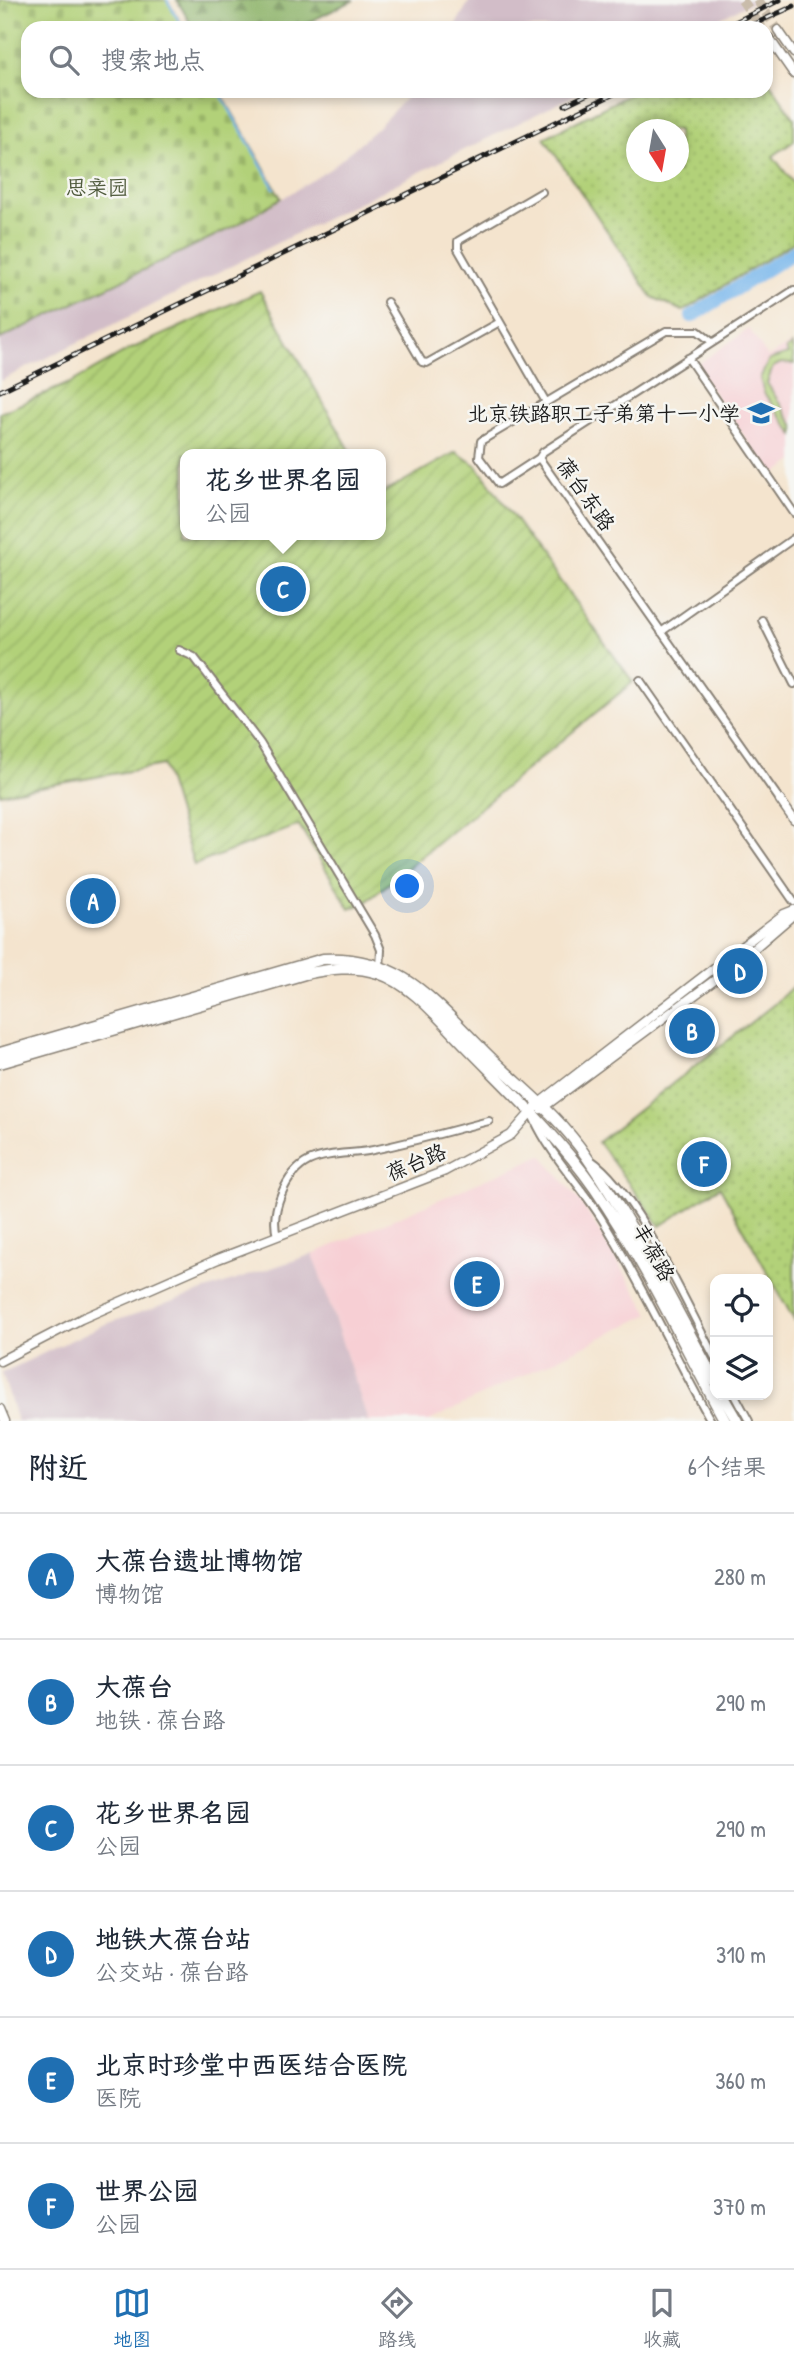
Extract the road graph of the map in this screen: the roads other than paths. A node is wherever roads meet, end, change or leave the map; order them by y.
1 (778, 30) tunnel mouth
2 (773, 44) edge
3 (794, 53) edge
4 (794, 74) edge
5 (542, 192) dead end
6 (794, 290) edge
7 (387, 302) dead end
8 (498, 323) junction
9 (712, 342) junction
10 (688, 358) junction
11 (546, 402) junction
12 (539, 458) junction
13 (794, 513) edge
14 (794, 538) edge
15 (762, 620) dead end
16 (661, 632) junction
17 (179, 650) dead end
18 (640, 680) dead end
19 (794, 684) edge
20 (780, 800) joint
21 (794, 820) edge
22 (794, 902) edge
23 (794, 912) edge
24 (380, 969) junction
25 (0, 1053) edge
26 (0, 1063) edge
27 (541, 1106) junction
28 (532, 1114) junction
29 (489, 1121) dead end
30 (588, 1157) junction
31 (277, 1236) junction
32 (710, 1349) edge
33 (0, 1361) edge
34 (710, 1372) edge
35 (725, 1400) edge
36 (738, 1400) edge
37 (0, 1409) edge
38 (5, 1421) edge
39 (711, 1421) edge
40 (725, 1421) edge
41 (737, 1421) edge
42 (749, 1421) edge

1 - 3 street
2 - 4 street
5 - 8 street
6 - 9 street, 葆台东路
7 - 8 street
8 - 11 street
9 - 10 street, 葆台东路
9 - 11 street
10 - 12 street, 葆台东路
10 - 13 street
11 - 12 street
12 - 16 street, 葆台东路
14 - 16 street
15 - 19 street
16 - 20 street, 葆台东路
17 - 24 street
18 - 22 street
20 - 21 street
23 - 27 street, 葆台路
24 - 25 main road
24 - 26 main road
24 - 27 main road, 丰葆路
24 - 28 main road, 丰葆路
27 - 28 street, 葆台路
27 - 30 main road, 丰葆路
28 - 31 street, 葆台路
28 - 39 street
28 - 40 main road, 丰葆路
29 - 31 street
30 - 32 street
30 - 34 main road, 丰葆路
31 - 33 street, 葆台路
35 - 41 main road
36 - 42 street
37 - 38 street

